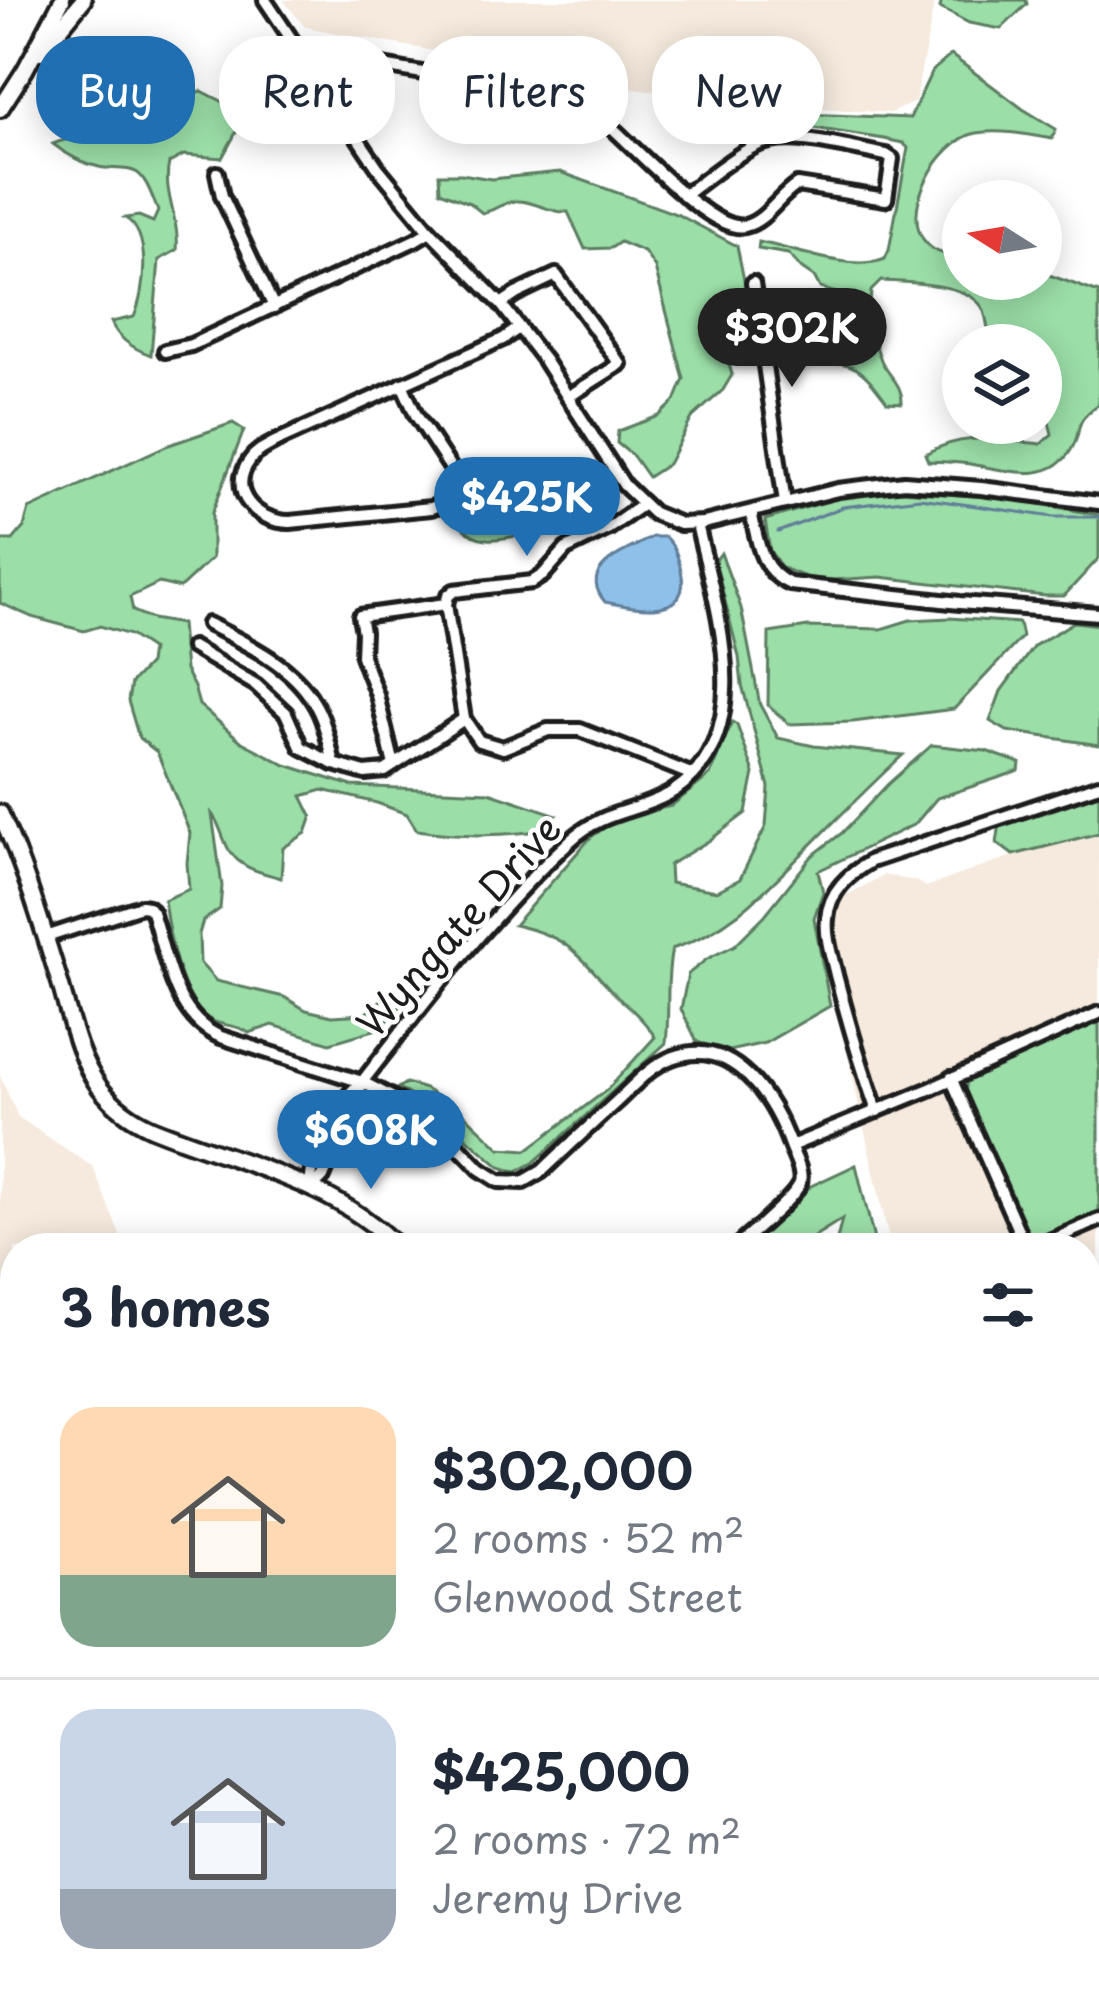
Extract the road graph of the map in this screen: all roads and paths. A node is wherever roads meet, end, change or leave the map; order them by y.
1 (62, 0) edge
2 (83, 0) edge
3 (265, 0) edge
4 (289, 36) edge
5 (395, 68) edge
6 (26, 70) junction
7 (0, 109) edge
8 (361, 144) edge
9 (217, 173) dead end
10 (684, 195) junction
11 (430, 230) junction
12 (753, 283) dead end
13 (501, 304) junction
14 (274, 307) junction
15 (519, 328) junction
16 (165, 351) dead end
17 (402, 385) junction
18 (568, 397) junction
19 (785, 503) junction
20 (1099, 503) edge
21 (642, 505) junction
22 (751, 512) junction
23 (697, 524) junction
24 (446, 604) junction
25 (1099, 614) edge
26 (208, 624) dead end
27 (192, 647) dead end
28 (464, 719) junction
29 (648, 759) junction
30 (334, 764) junction
31 (394, 765) junction
32 (693, 776) junction
33 (1099, 785) edge
34 (674, 791) junction
35 (0, 813) edge
36 (46, 937) junction
37 (1099, 1013) edge
38 (951, 1078) junction
39 (362, 1082) junction
40 (877, 1111) junction
41 (790, 1146) junction
42 (311, 1189) junction
43 (1099, 1220) edge
44 (381, 1233) edge
45 (751, 1233) edge
46 (1022, 1233) edge
47 (1066, 1233) edge

1 - 6 main road
2 - 6 main road
3 - 4 street
5 - 10 street
6 - 7 main road
8 - 11 street
9 - 14 street
10 - 10 street
11 - 13 street
11 - 14 street
12 - 19 street
13 - 15 street
13 - 18 street
14 - 16 street
15 - 17 street
15 - 18 street
17 - 17 street
18 - 21 street
19 - 20 street
19 - 22 street
21 - 23 street
21 - 24 street
22 - 23 street
22 - 25 street
23 - 32 street, Wyngate Drive
24 - 28 street
24 - 31 street
26 - 30 street
27 - 30 street
28 - 29 street
28 - 31 street
29 - 32 street
29 - 34 street
30 - 31 street
32 - 34 street, Wyngate Drive
33 - 40 street
34 - 39 street, Wyngate Drive
35 - 36 main road
36 - 39 street
36 - 42 main road
37 - 38 street
38 - 40 street
38 - 46 street
39 - 41 street
39 - 42 street, Wyngate Drive
40 - 41 street
41 - 45 street
42 - 44 main road
43 - 47 street

